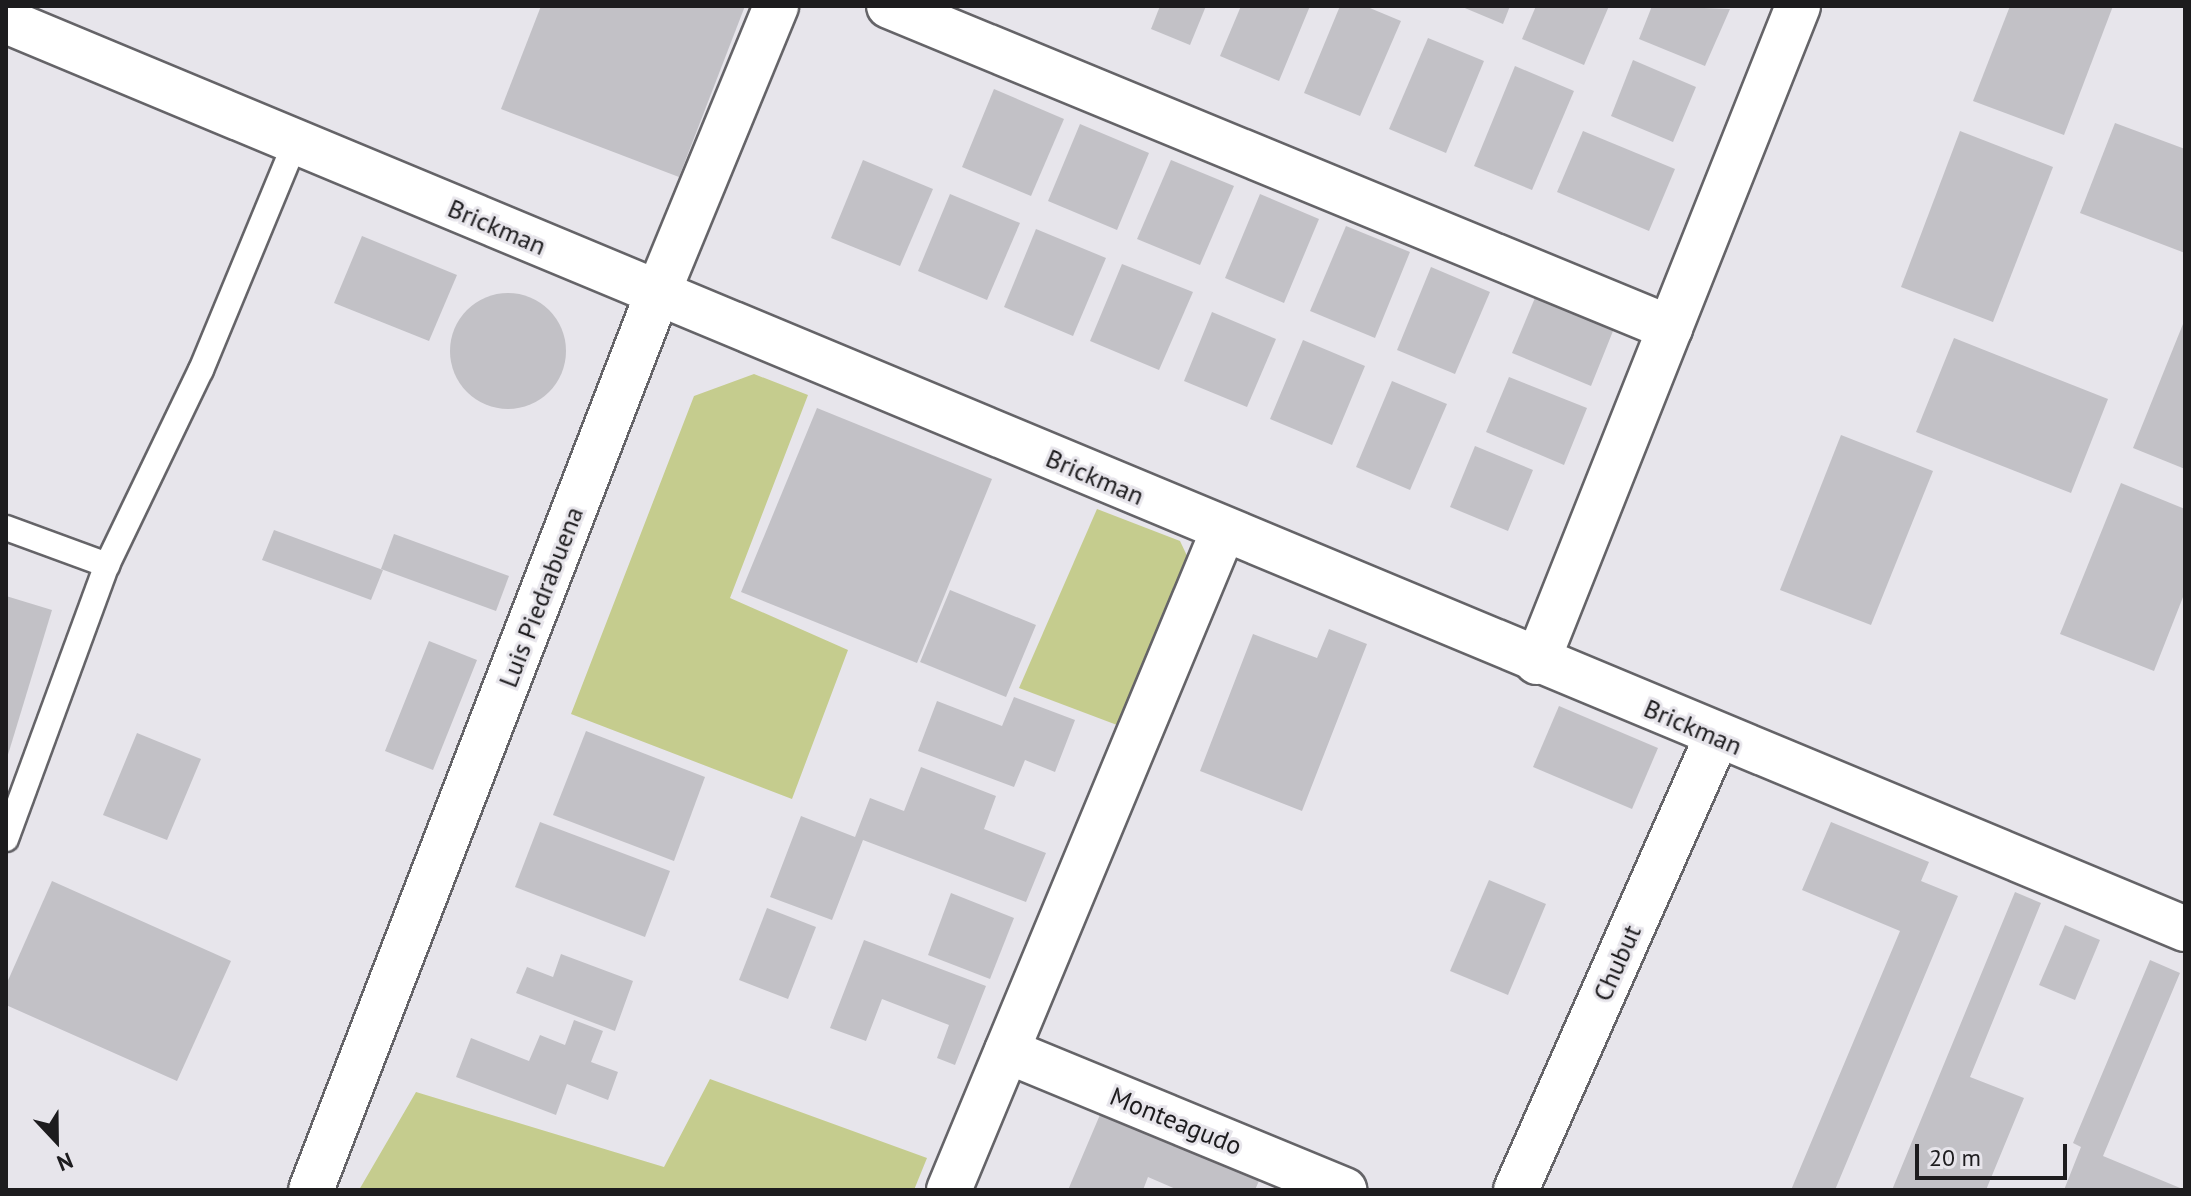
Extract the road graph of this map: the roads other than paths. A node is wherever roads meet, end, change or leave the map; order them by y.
1 (776, 6) edge
2 (889, 6) edge
3 (1791, 8) edge
4 (6, 21) edge
5 (295, 143) junction
6 (657, 295) junction
7 (1670, 328) junction
8 (6, 528) edge
9 (1223, 531) junction
10 (107, 565) junction
11 (1537, 662) junction
12 (1717, 737) junction
13 (6, 839) edge
14 (2185, 929) edge
15 (1007, 1051) junction
16 (311, 1190) edge
17 (949, 1190) edge
18 (1345, 1190) edge
19 (1516, 1190) edge

1 - 6 street, Luis Piedrabuena
2 - 7 street
3 - 7 street
4 - 5 street, Brickman
5 - 6 street, Brickman
5 - 10 lane
6 - 9 street, Brickman
6 - 16 street, Luis Piedrabuena
7 - 11 street
8 - 10 lane
9 - 11 street, Brickman
9 - 15 street
10 - 13 lane
11 - 12 street, Brickman
12 - 14 street, Brickman
12 - 19 street, Chubut
15 - 17 street
15 - 18 street, Monteagudo

